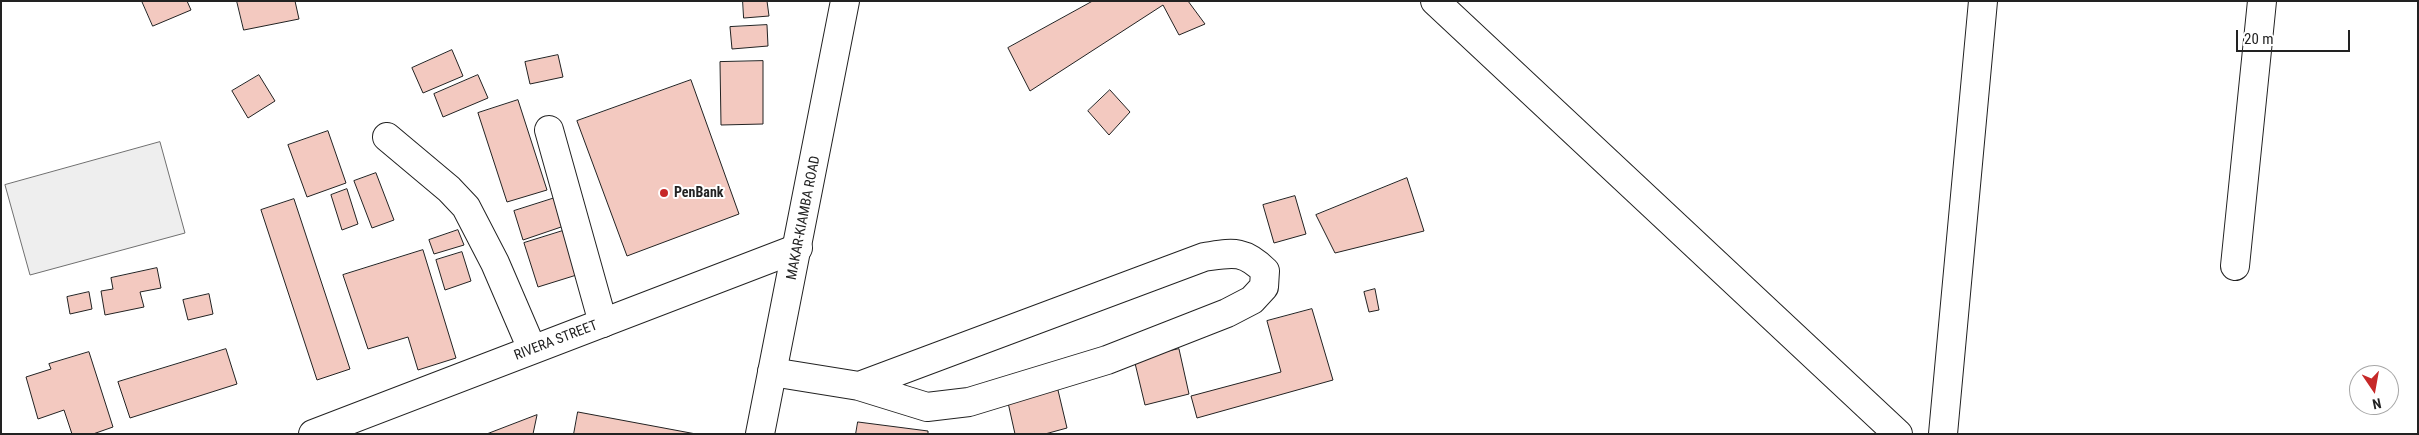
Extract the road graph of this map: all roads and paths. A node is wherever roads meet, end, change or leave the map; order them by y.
1 (845, 1) edge
2 (1435, 1) edge
3 (1983, 1) edge
4 (2262, 1) edge
5 (550, 130) dead end
6 (387, 137) dead end
7 (798, 248) junction
8 (2235, 266) dead end
9 (603, 322) junction
10 (532, 349) junction
11 (772, 372) junction
12 (859, 386) junction
13 (313, 434) edge
14 (760, 434) edge
15 (1898, 434) edge
16 (1943, 434) edge

1 - 7 street, MAKAR-KIAMBA ROAD
2 - 15 street
3 - 16 street
4 - 8 street
5 - 9 street
6 - 10 street
7 - 9 street, RIVERA STREET
7 - 11 street, MAKAR-KIAMBA ROAD
9 - 10 street, RIVERA STREET
10 - 13 street, RIVERA STREET
11 - 12 street
11 - 14 street, MAKAR-KIAMBA ROAD
12 - 12 street

